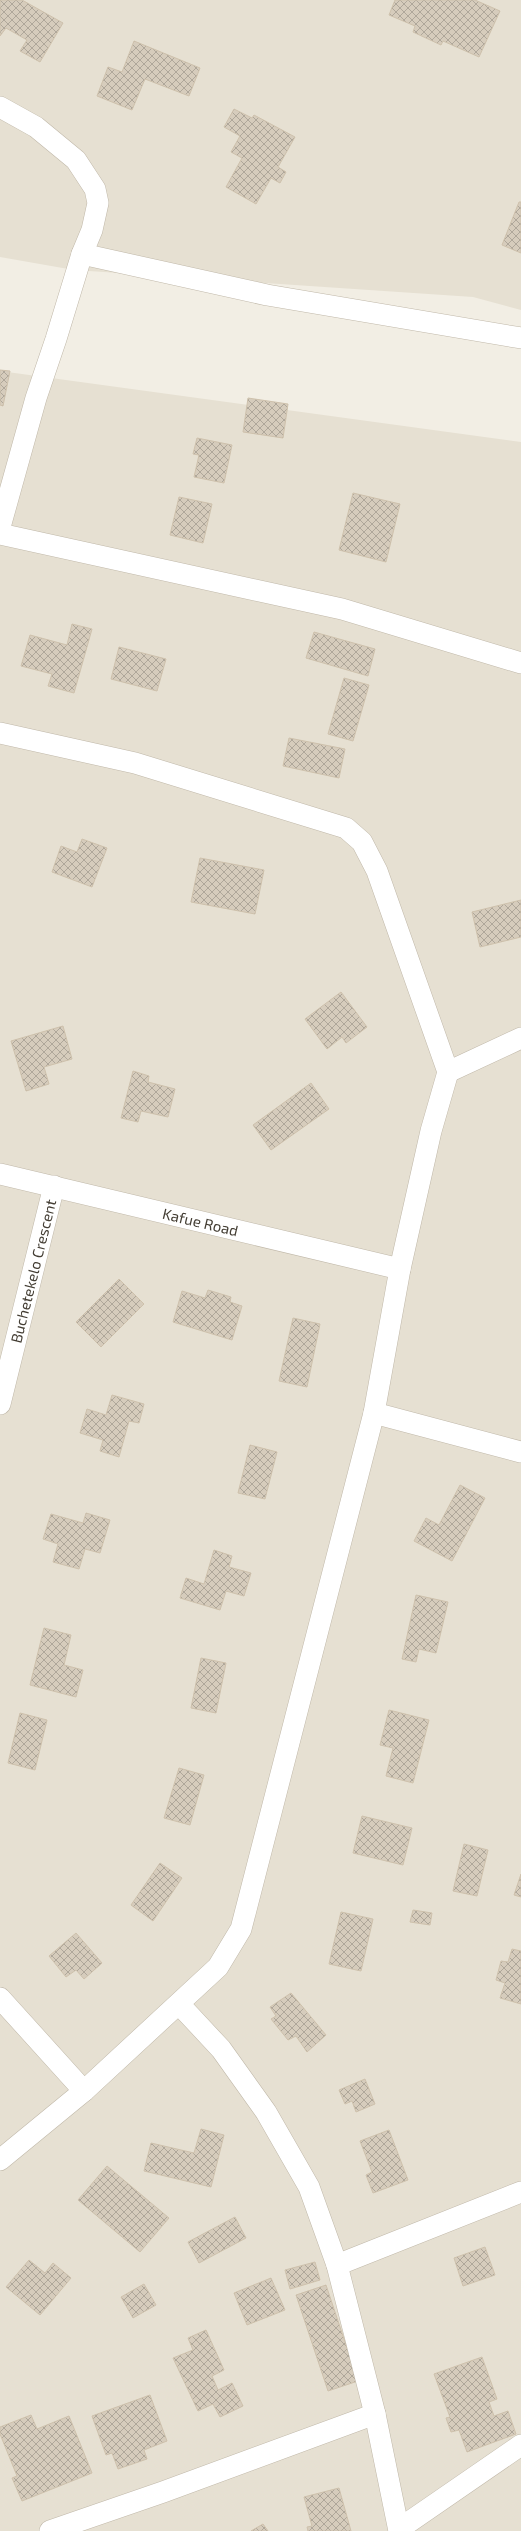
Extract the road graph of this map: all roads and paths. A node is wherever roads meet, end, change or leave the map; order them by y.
1 (0, 107) edge
2 (82, 254) junction
3 (521, 338) edge
4 (0, 527) edge
5 (0, 534) edge
6 (521, 663) edge
7 (0, 733) edge
8 (521, 1038) edge
9 (448, 1072) junction
10 (0, 1174) edge
11 (54, 1186) junction
12 (400, 1269) junction
13 (0, 1404) edge
14 (374, 1413) junction
15 (521, 1452) edge
16 (0, 1998) edge
17 (179, 2004) junction
18 (84, 2091) junction
19 (0, 2160) edge
20 (521, 2192) edge
21 (337, 2265) junction
22 (375, 2414) junction
23 (521, 2445) edge
24 (399, 2530) edge
25 (50, 2531) edge

1 - 2 street
2 - 3 street
2 - 4 street
5 - 6 street
7 - 9 street
8 - 9 street
9 - 12 street
10 - 11 street, Kafue Road
11 - 12 street, Kafue Road
11 - 13 street, Buchetekelo Crescent
12 - 14 street
14 - 15 street
14 - 17 street
16 - 18 street
17 - 18 street
17 - 21 street
18 - 19 street
20 - 21 street
21 - 22 street
22 - 24 street
22 - 25 street
23 - 24 street

